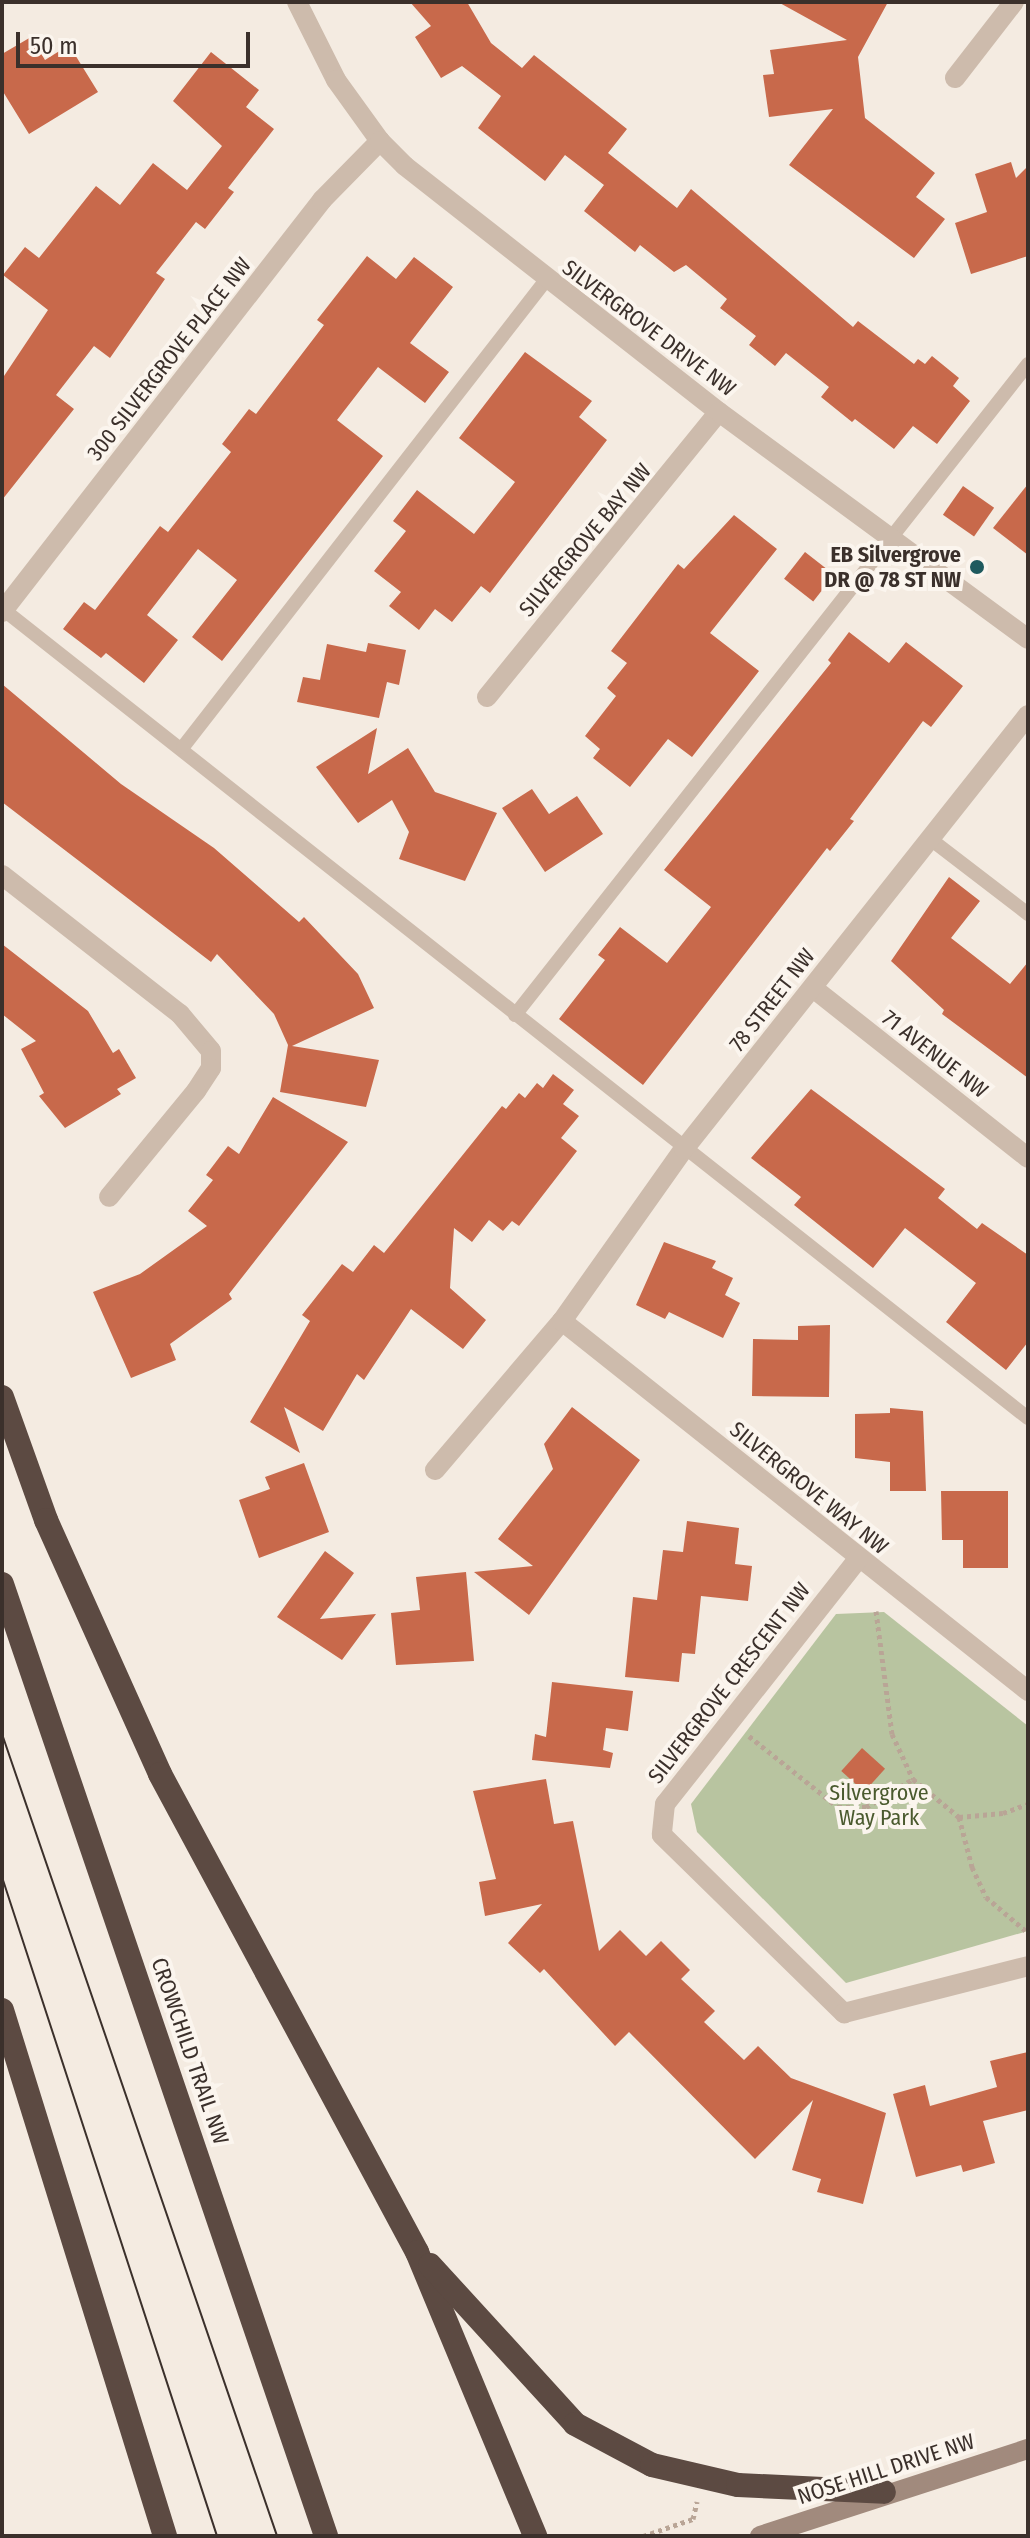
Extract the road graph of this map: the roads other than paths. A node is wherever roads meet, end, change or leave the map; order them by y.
1 (297, 2) edge
2 (1014, 2) edge
3 (955, 78) dead end
4 (380, 141) junction
5 (546, 280) junction
6 (1028, 364) edge
7 (719, 412) junction
8 (886, 539) junction
9 (3, 611) edge
10 (1028, 639) edge
11 (487, 697) dead end
12 (1028, 715) edge
13 (183, 747) junction
14 (929, 838) junction
15 (2, 875) edge
16 (1028, 914) edge
17 (813, 988) junction
18 (515, 1015) junction
19 (684, 1149) junction
20 (1028, 1158) edge
21 (109, 1197) dead end
22 (562, 1321) junction
23 (2, 1397) edge
24 (1028, 1418) edge
25 (435, 1470) dead end
26 (858, 1559) junction
27 (2, 1584) edge
28 (1028, 1691) edge
29 (1028, 1966) edge
30 (2, 2010) edge
31 (417, 2252) junction
32 (1028, 2449) edge
33 (884, 2492) junction
34 (165, 2536) edge
35 (326, 2536) edge
36 (535, 2536) edge
37 (760, 2536) edge

1 - 4 street, SILVERGROVE DRIVE NW
2 - 3 street
4 - 5 street, SILVERGROVE DRIVE NW
4 - 9 street, 300 SILVERGROVE PLACE NW
5 - 7 street, SILVERGROVE DRIVE NW
5 - 13 lane
6 - 8 lane
7 - 8 street, SILVERGROVE DRIVE NW
7 - 11 street, SILVERGROVE BAY NW
8 - 10 street, SILVERGROVE DRIVE NW
8 - 18 lane
9 - 13 lane
12 - 14 street, 78 STREET NW
13 - 18 lane
14 - 16 lane
14 - 17 street, 78 STREET NW
15 - 21 street
17 - 19 street, 78 STREET NW
17 - 20 street, 71 AVENUE NW
18 - 19 lane
19 - 22 street, 78 STREET NW
19 - 24 lane
22 - 25 street, 78 STREET NW
22 - 26 street, SILVERGROVE WAY NW
23 - 31 highway
26 - 28 street, SILVERGROVE WAY NW
26 - 29 street, SILVERGROVE CRESCENT NW
27 - 35 highway, CROWCHILD TRAIL NW
30 - 34 highway
31 - 33 highway
31 - 36 highway
32 - 33 main road, NOSE HILL DRIVE NW
33 - 37 main road, NOSE HILL DRIVE NW

